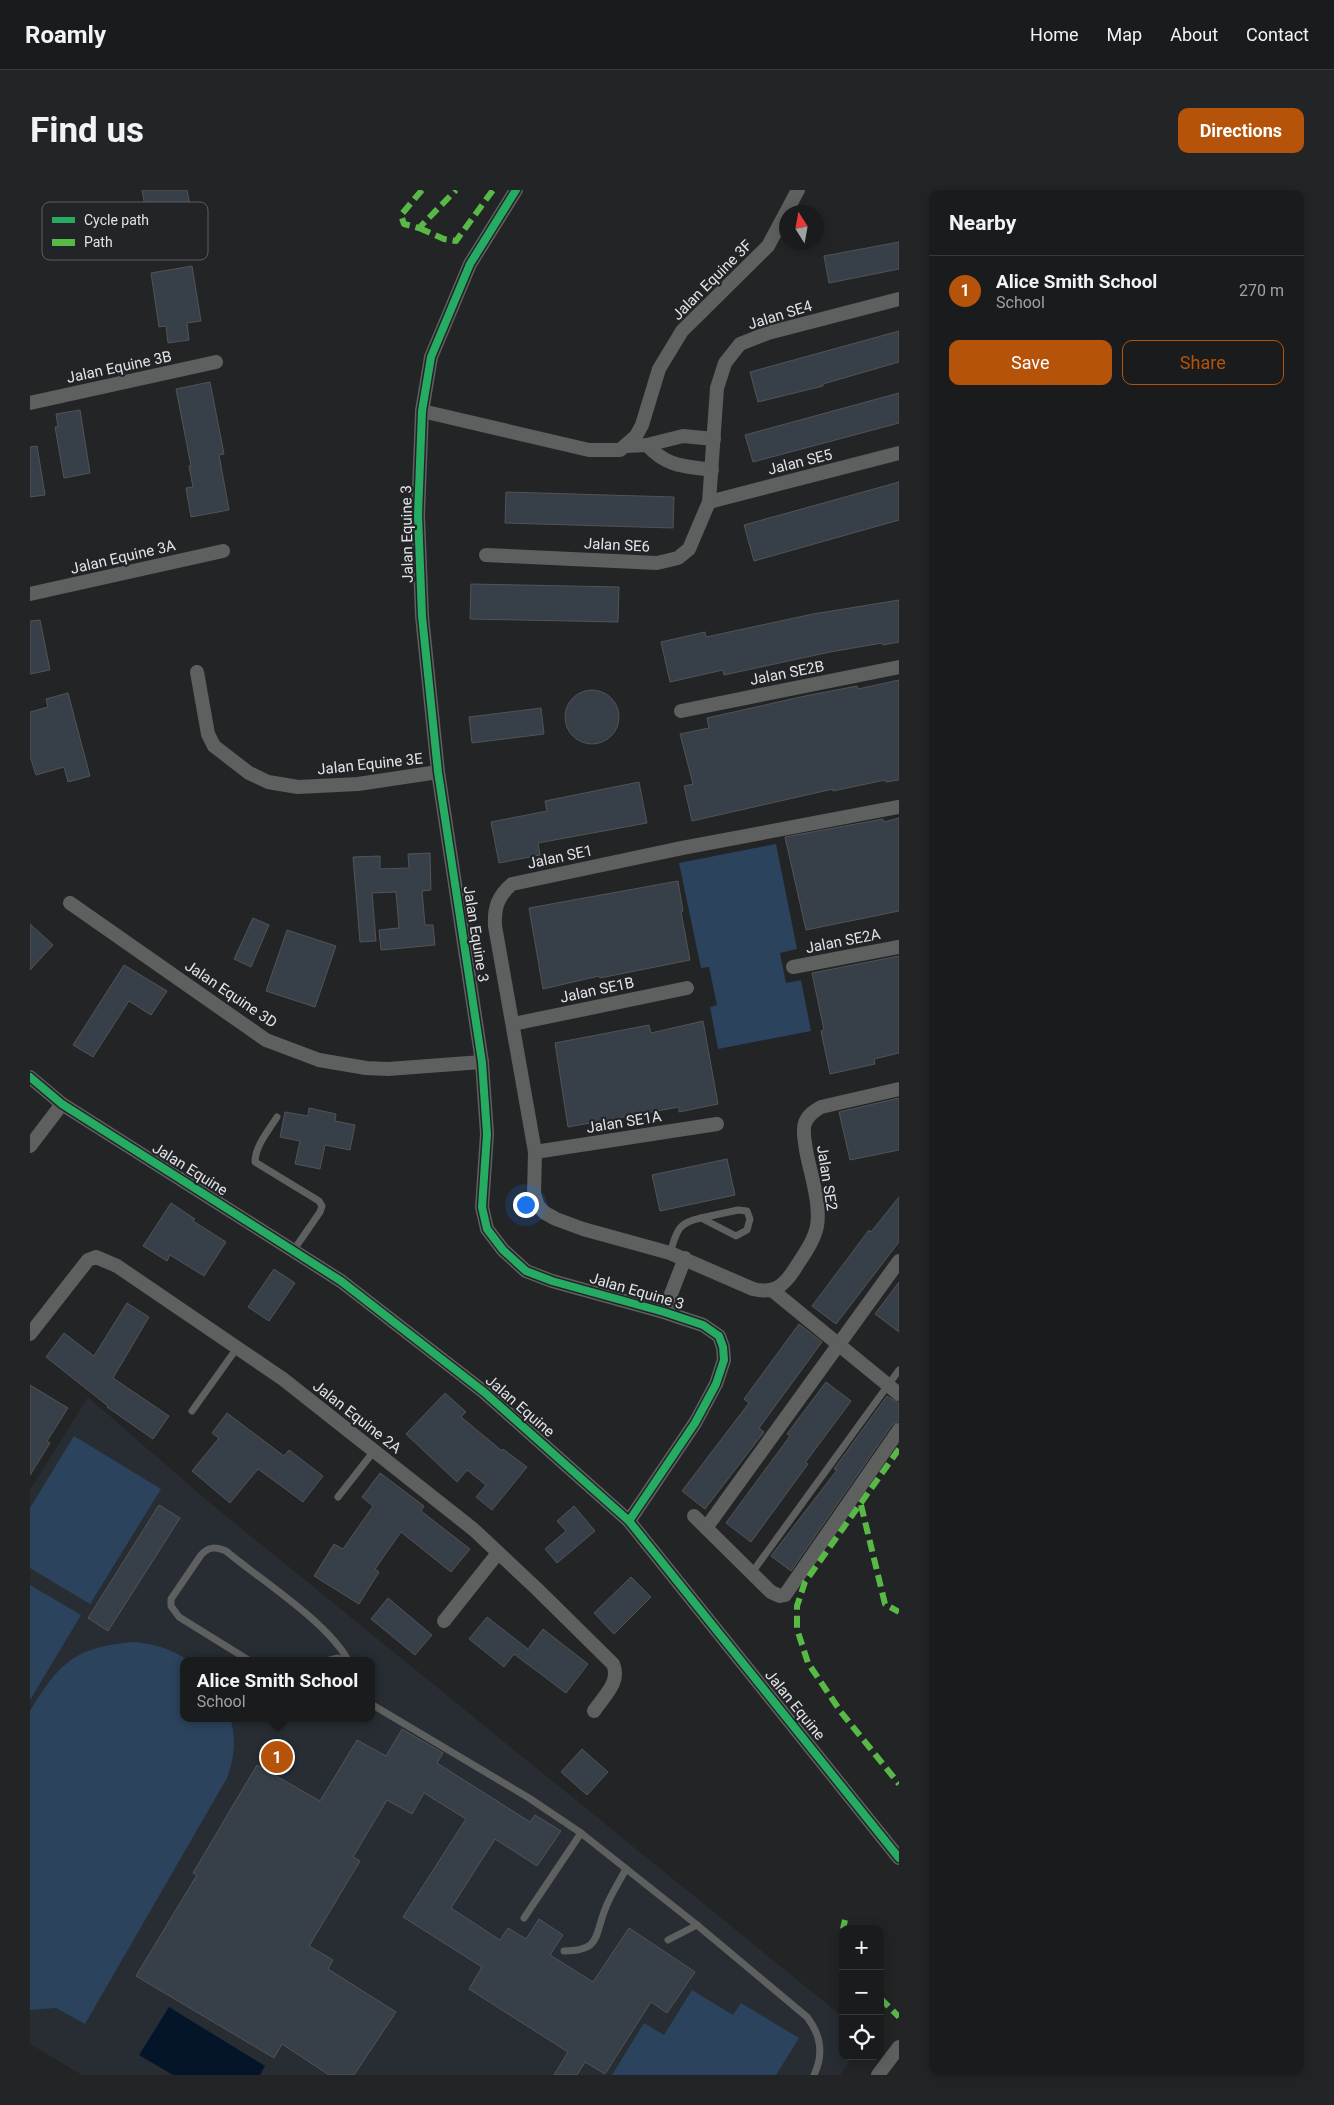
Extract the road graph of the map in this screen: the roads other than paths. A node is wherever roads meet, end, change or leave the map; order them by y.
1 (516, 190) edge
2 (798, 190) edge
3 (899, 299) edge
4 (216, 362) dead end
5 (30, 403) edge
6 (422, 412) junction
7 (714, 439) junction
8 (647, 445) junction
9 (627, 446) junction
10 (899, 453) edge
11 (712, 470) junction
12 (709, 502) junction
13 (223, 551) dead end
14 (486, 555) dead end
15 (30, 594) edge
16 (899, 667) edge
17 (197, 672) dead end
18 (681, 711) dead end
19 (438, 772) junction
20 (899, 807) edge
21 (70, 902) dead end
22 (899, 947) edge
23 (793, 967) dead end
24 (687, 988) dead end
25 (513, 1024) junction
26 (482, 1062) junction
27 (30, 1078) edge
28 (899, 1089) edge
29 (62, 1104) junction
30 (277, 1117) dead end
31 (718, 1124) dead end
32 (30, 1146) edge
33 (535, 1158) junction
34 (700, 1218) junction
35 (293, 1251) junction
36 (670, 1252) junction
37 (685, 1258) junction
38 (899, 1262) edge
39 (772, 1290) junction
40 (664, 1312) junction
41 (30, 1334) edge
42 (839, 1345) junction
43 (237, 1348) junction
44 (899, 1370) edge
45 (894, 1390) edge
46 (192, 1411) dead end
47 (899, 1430) edge
48 (374, 1451) junction
49 (338, 1497) dead end
50 (694, 1516) dead end
51 (629, 1521) junction
52 (706, 1528) junction
53 (498, 1553) junction
54 (751, 1574) junction
55 (444, 1621) dead end
56 (244, 1657) edge
57 (346, 1657) edge
58 (375, 1706) edge
59 (594, 1711) dead end
60 (581, 1833) junction
61 (899, 1858) edge
62 (626, 1869) junction
63 (524, 1918) dead end
64 (697, 1926) junction
65 (668, 1940) dead end
66 (564, 1951) dead end
67 (899, 2047) edge
68 (814, 2075) edge
69 (878, 2075) edge

1 - 6 street, Jalan Equine 3
2 - 9 street, Jalan Equine 3F
3 - 7 street, Jalan SE4
4 - 5 street, Jalan Equine 3B
6 - 9 street
6 - 19 street, Jalan Equine 3
7 - 8 street
7 - 11 street, Jalan SE6
8 - 9 street
8 - 11 street
10 - 12 street, Jalan SE5
11 - 12 street, Jalan SE6
12 - 14 street, Jalan SE6
13 - 15 street, Jalan Equine 3A
16 - 18 street, Jalan SE2B
17 - 19 street, Jalan Equine 3E
19 - 26 street, Jalan Equine 3
20 - 25 street, Jalan SE1
21 - 26 street, Jalan Equine 3D
22 - 23 street, Jalan SE2A
24 - 25 street, Jalan SE1B
25 - 33 street, Jalan SE1
26 - 40 street, Jalan Equine 3
27 - 29 street, Jalan Equine
28 - 39 street, Jalan SE2
29 - 32 street
29 - 35 street, Jalan Equine
30 - 35 lane
31 - 33 street, Jalan SE1A
33 - 36 street, Jalan SE1
34 - 34 lane
34 - 36 lane
35 - 51 street, Jalan Equine
36 - 37 street, Jalan SE1
37 - 39 street
37 - 40 street
38 - 42 street
39 - 42 street
40 - 51 street, Jalan Equine 3
41 - 43 street, Jalan Equine 2A
42 - 45 street
42 - 52 street
43 - 46 lane
43 - 48 street, Jalan Equine 2A
44 - 45 lane
45 - 54 lane
47 - 54 street
48 - 49 lane
48 - 53 street, Jalan Equine 2A
50 - 52 street
51 - 61 street, Jalan Equine
52 - 54 street
53 - 55 street
53 - 59 street, Jalan Equine 2A
56 - 57 lane
58 - 60 lane
60 - 62 lane
60 - 63 lane
62 - 64 lane
62 - 66 lane
64 - 65 lane
64 - 68 lane
67 - 69 street

